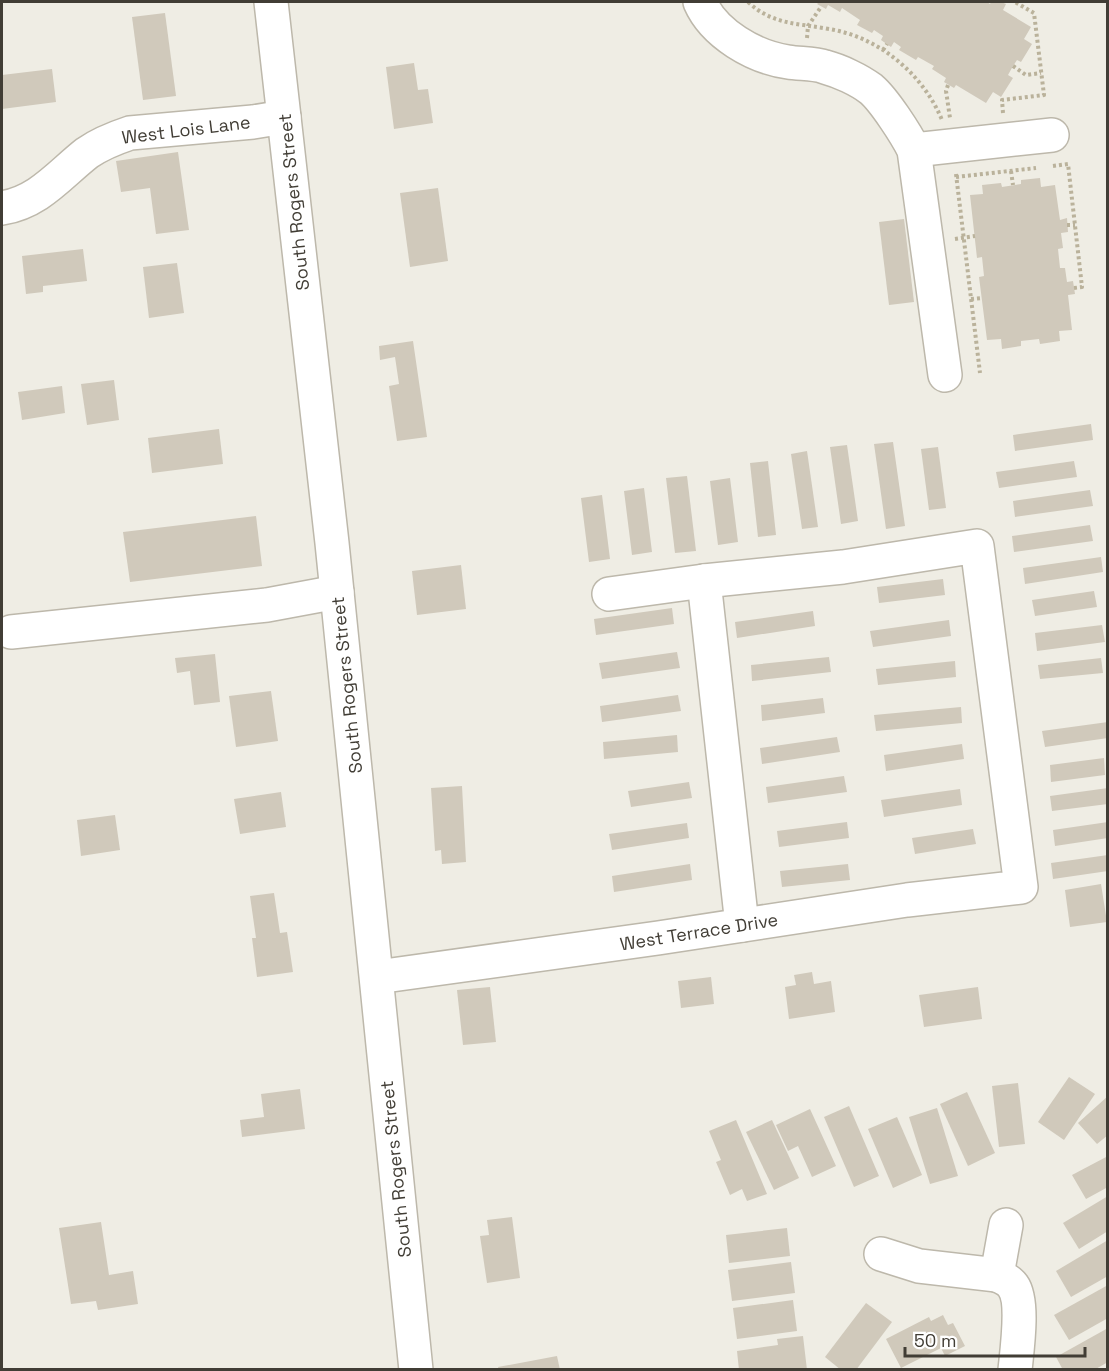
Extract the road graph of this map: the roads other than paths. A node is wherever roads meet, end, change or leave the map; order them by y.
1 (271, 2) edge
2 (700, 2) edge
3 (284, 117) junction
4 (1052, 135) dead end
5 (914, 150) junction
6 (2, 208) edge
7 (945, 375) dead end
8 (704, 581) junction
9 (337, 592) junction
10 (609, 594) dead end
11 (11, 632) dead end
12 (742, 925) junction
13 (377, 977) junction
14 (1006, 1225) dead end
15 (881, 1254) dead end
16 (997, 1275) junction
17 (416, 1370) edge
18 (1015, 1370) edge

1 - 3 street, South Rogers Street
2 - 5 street
3 - 6 street, West Lois Lane
3 - 9 street, South Rogers Street
4 - 5 street
5 - 7 street
8 - 10 street
8 - 12 street
8 - 12 street, West Terrace Drive
9 - 11 street
9 - 13 street, South Rogers Street
12 - 13 street, West Terrace Drive
13 - 17 street, South Rogers Street
14 - 16 street
15 - 16 street
16 - 18 street

